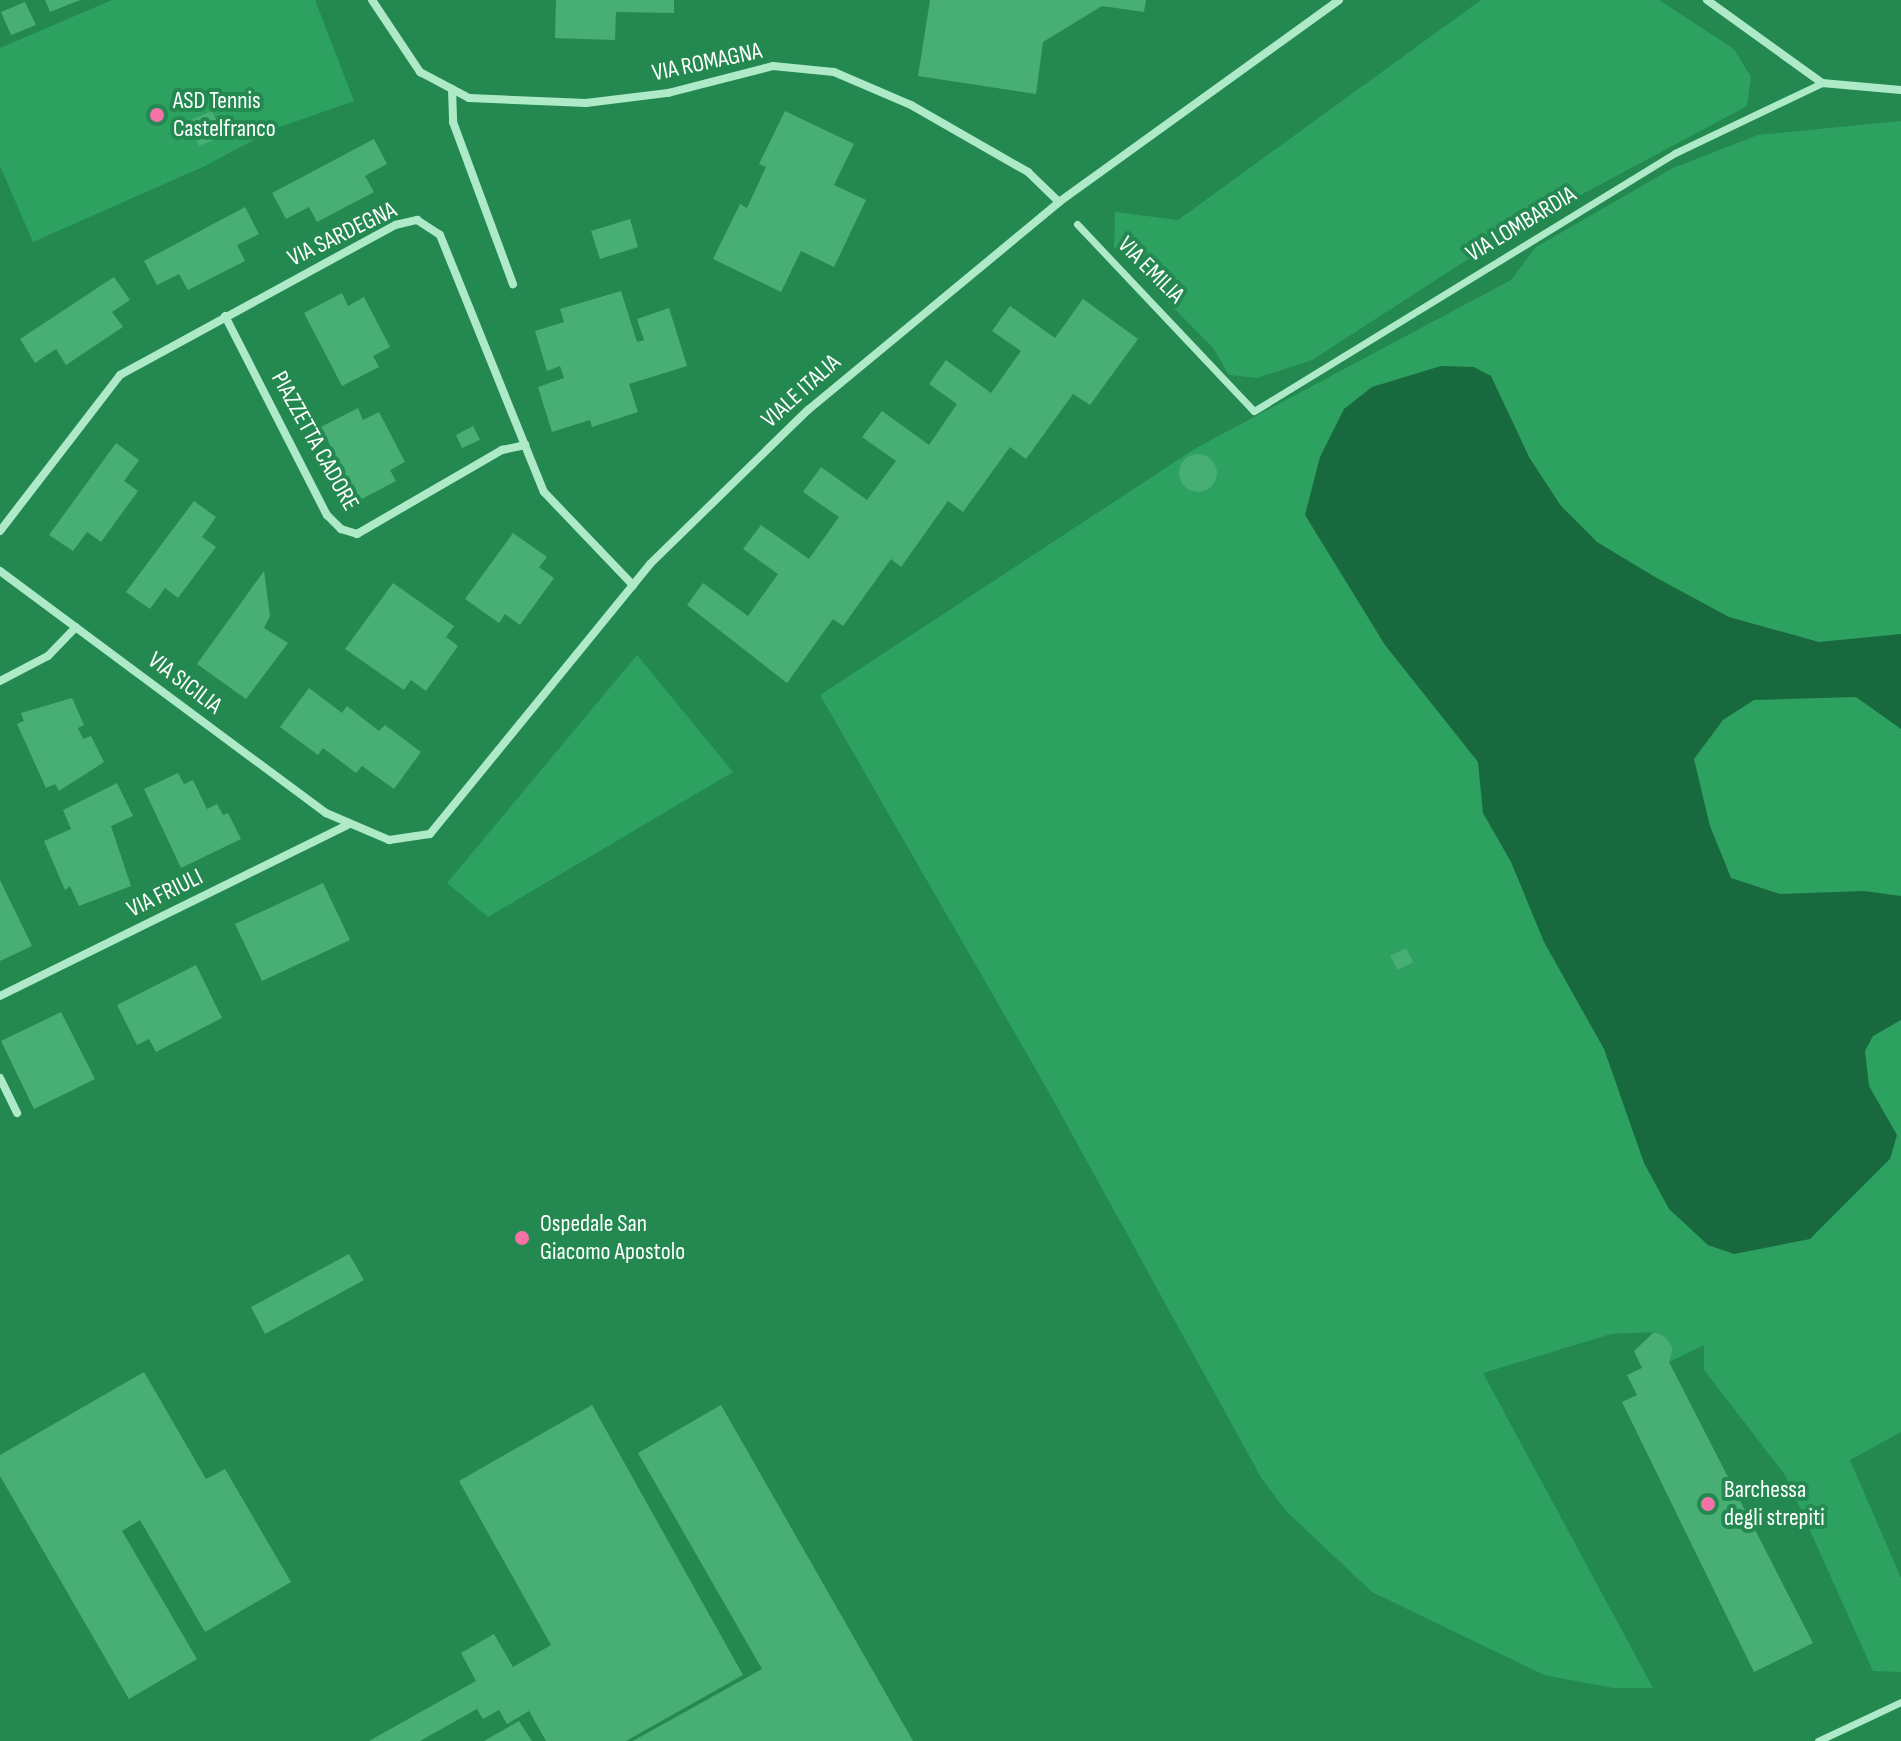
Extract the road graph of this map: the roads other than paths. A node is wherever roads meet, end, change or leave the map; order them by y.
1 (372, 0) edge
2 (1339, 0) edge
3 (1707, 0) edge
4 (1822, 83) junction
5 (452, 89) junction
6 (1901, 90) edge
7 (1059, 202) junction
8 (1077, 224) dead end
9 (513, 284) dead end
10 (225, 316) junction
11 (1197, 347) joint
12 (525, 445) junction
13 (0, 531) edge
14 (0, 571) edge
15 (633, 585) junction
16 (76, 627) junction
17 (0, 681) edge
18 (347, 825) junction
19 (0, 996) edge
20 (0, 1078) edge
21 (17, 1113) dead end
22 (1901, 1702) edge
23 (1818, 1741) edge

1 - 5 street, VIA ROMAGNA
2 - 7 street, VIALE ITALIA
3 - 4 street
4 - 6 street
4 - 11 street, VIA LOMBARDIA
5 - 7 street, VIA ROMAGNA
5 - 9 street
7 - 15 street, VIALE ITALIA
8 - 11 street, VIA EMILIA
10 - 12 street, PIAZZETTA CADORE
10 - 12 street, VIA SARDEGNA
10 - 13 street, VIA SARDEGNA
12 - 15 street, VIA SARDEGNA
14 - 16 street, VIA SICILIA
15 - 18 street, VIALE ITALIA
16 - 17 street
16 - 18 street, VIA SICILIA
18 - 19 street, VIA FRIULI
20 - 21 street
22 - 23 street

